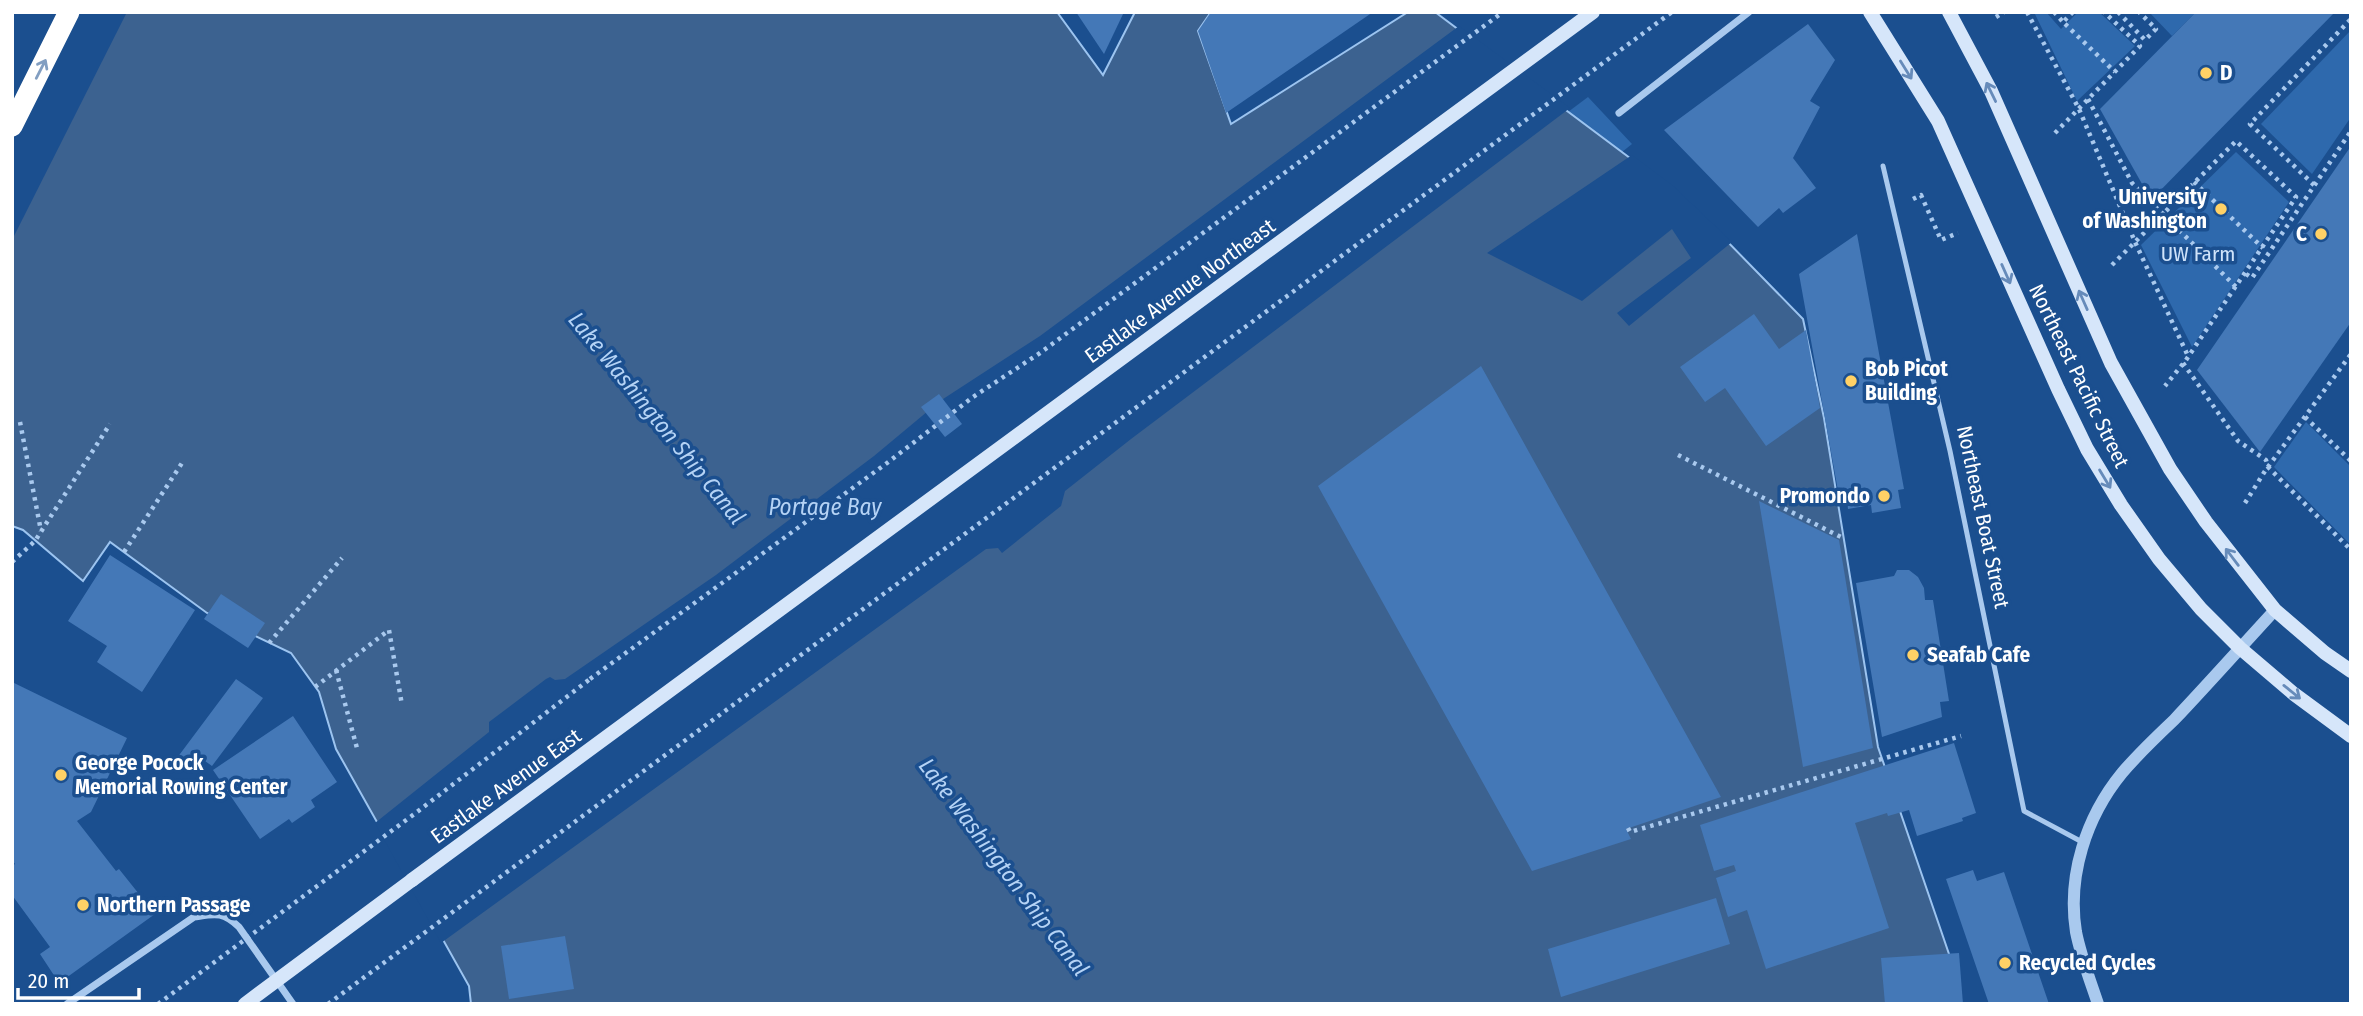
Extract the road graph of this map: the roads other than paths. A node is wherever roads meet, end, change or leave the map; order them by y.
1 (69, 12) edge
2 (1593, 12) edge
3 (1749, 12) edge
4 (1870, 12) edge
5 (1949, 12) edge
6 (1619, 113) dead end
7 (12, 126) edge
8 (1883, 166) dead end
9 (791, 602) joint
10 (2275, 610) junction
11 (2240, 648) junction
12 (2351, 671) edge
13 (2351, 736) edge
14 (2084, 842) junction
15 (66, 1004) edge
16 (245, 1004) edge
17 (293, 1004) edge
18 (2098, 1004) edge

7 -> 1 highway
2 - 9 main road, Eastlake Avenue Northeast
3 - 6 street
4 -> 11 main road, Northeast Pacific Street
10 -> 5 main road, Northeast Pacific Street
8 - 14 lane, Northeast Boat Street
9 - 16 main road, Eastlake Avenue East, bridge
10 - 11 street
10 - 12 main road, Northeast Pacific Street
11 -> 13 main road, Northeast Pacific Street
11 - 14 street
14 - 18 street
15 - 17 street

